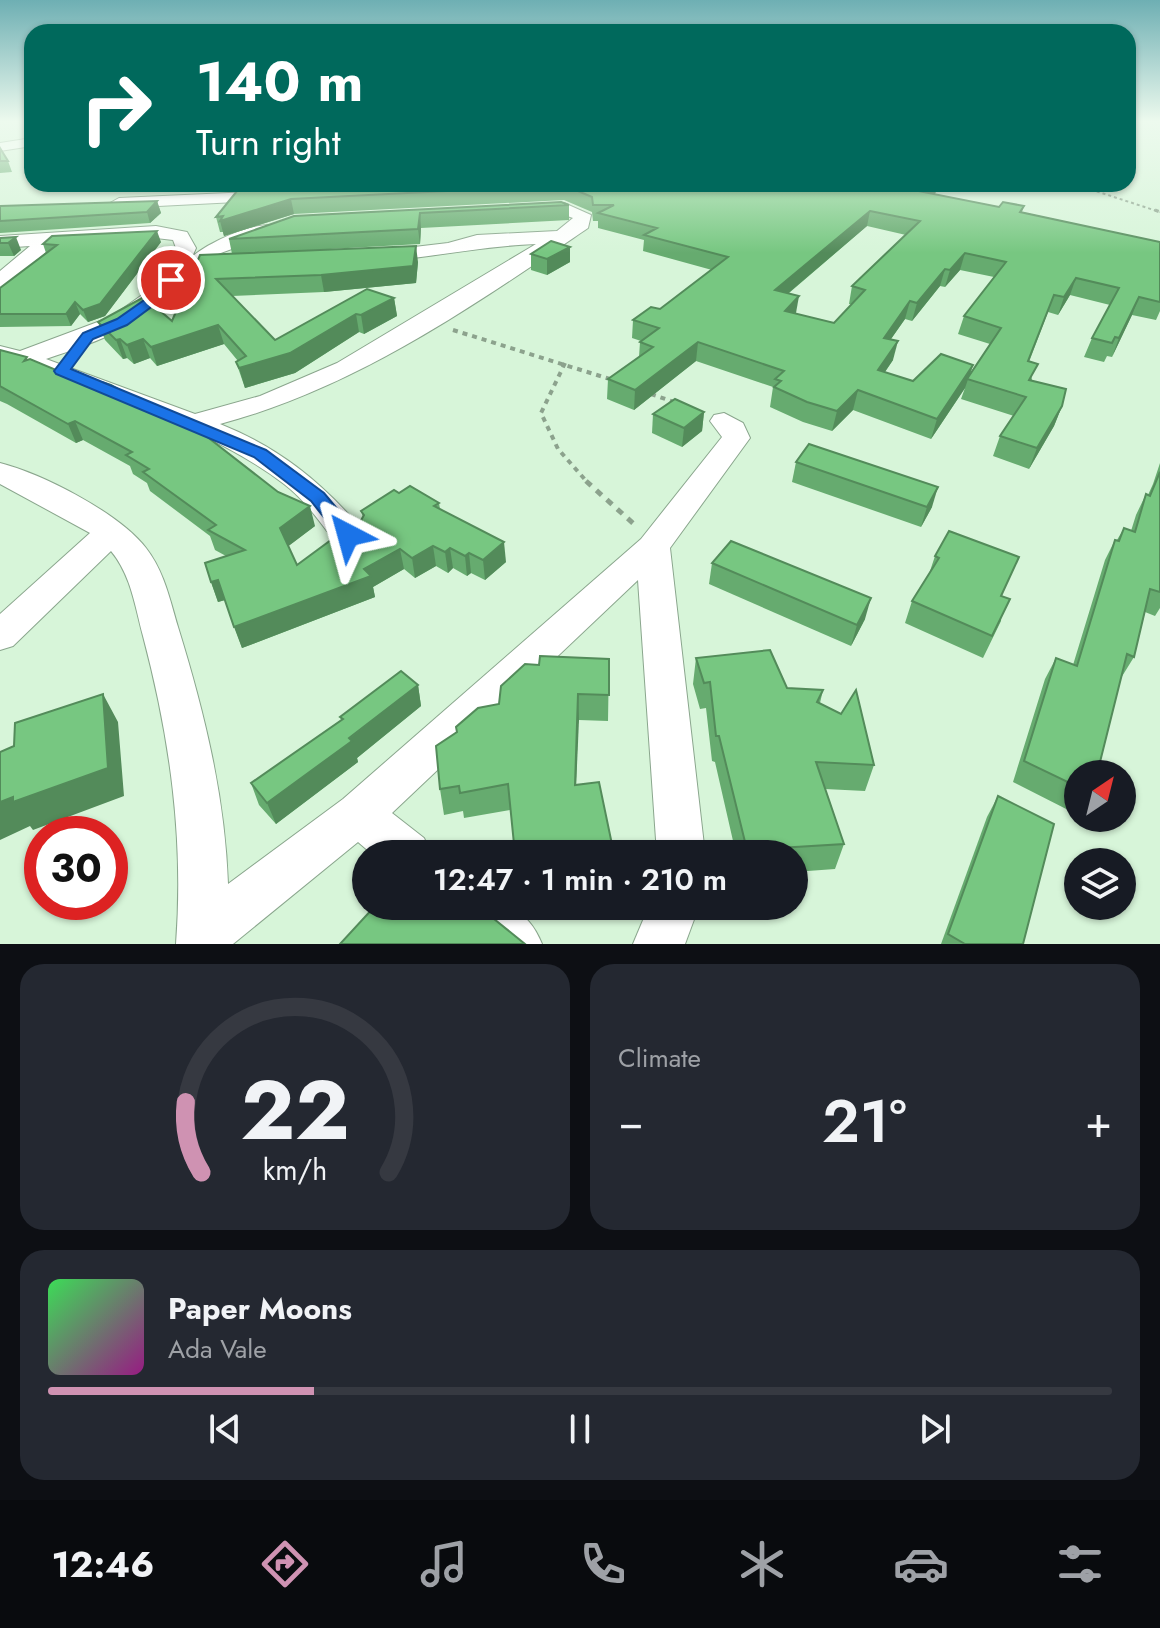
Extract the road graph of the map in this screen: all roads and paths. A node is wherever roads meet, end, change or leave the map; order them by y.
1 (1103, 192) edge
2 (285, 196) edge
3 (95, 204) edge
4 (506, 211) edge
5 (1160, 212) edge
6 (285, 225) edge
7 (563, 236) junction
8 (48, 241) junction
9 (0, 242) edge
10 (449, 249) junction
11 (362, 257) edge
12 (240, 264) edge
13 (187, 267) junction
14 (498, 273) junction
15 (1, 280) edge
16 (425, 322) junction
17 (88, 336) junction
18 (10, 356) edge
19 (565, 363) junction
20 (61, 371) junction
21 (620, 383) edge
22 (648, 392) edge
23 (724, 421) joint
24 (193, 423) junction
25 (0, 472) edge
26 (109, 534) junction
27 (348, 535) edge
28 (653, 547) junction
29 (0, 636) edge
30 (359, 814) junction
31 (390, 840) edge
32 (680, 840) edge
33 (487, 920) edge
34 (668, 920) edge
35 (202, 939) edge
36 (516, 944) edge
37 (659, 944) edge

1 - 5 path
2 - 3 street
4 - 7 street
6 - 13 street
7 - 10 street
7 - 14 street
8 - 9 street
8 - 13 street
8 - 15 street
10 - 11 street
10 - 14 street
12 - 13 street
13 - 17 street
14 - 16 street
16 - 19 path
16 - 24 street
17 - 18 street
17 - 20 street
18 - 20 street
19 - 21 path
19 - 28 path
20 - 24 street
22 - 23 path
23 - 28 street
24 - 27 street
25 - 26 street
26 - 29 street
26 - 35 street
28 - 30 street
28 - 32 street
30 - 31 street
30 - 35 street
33 - 36 street
34 - 37 street

